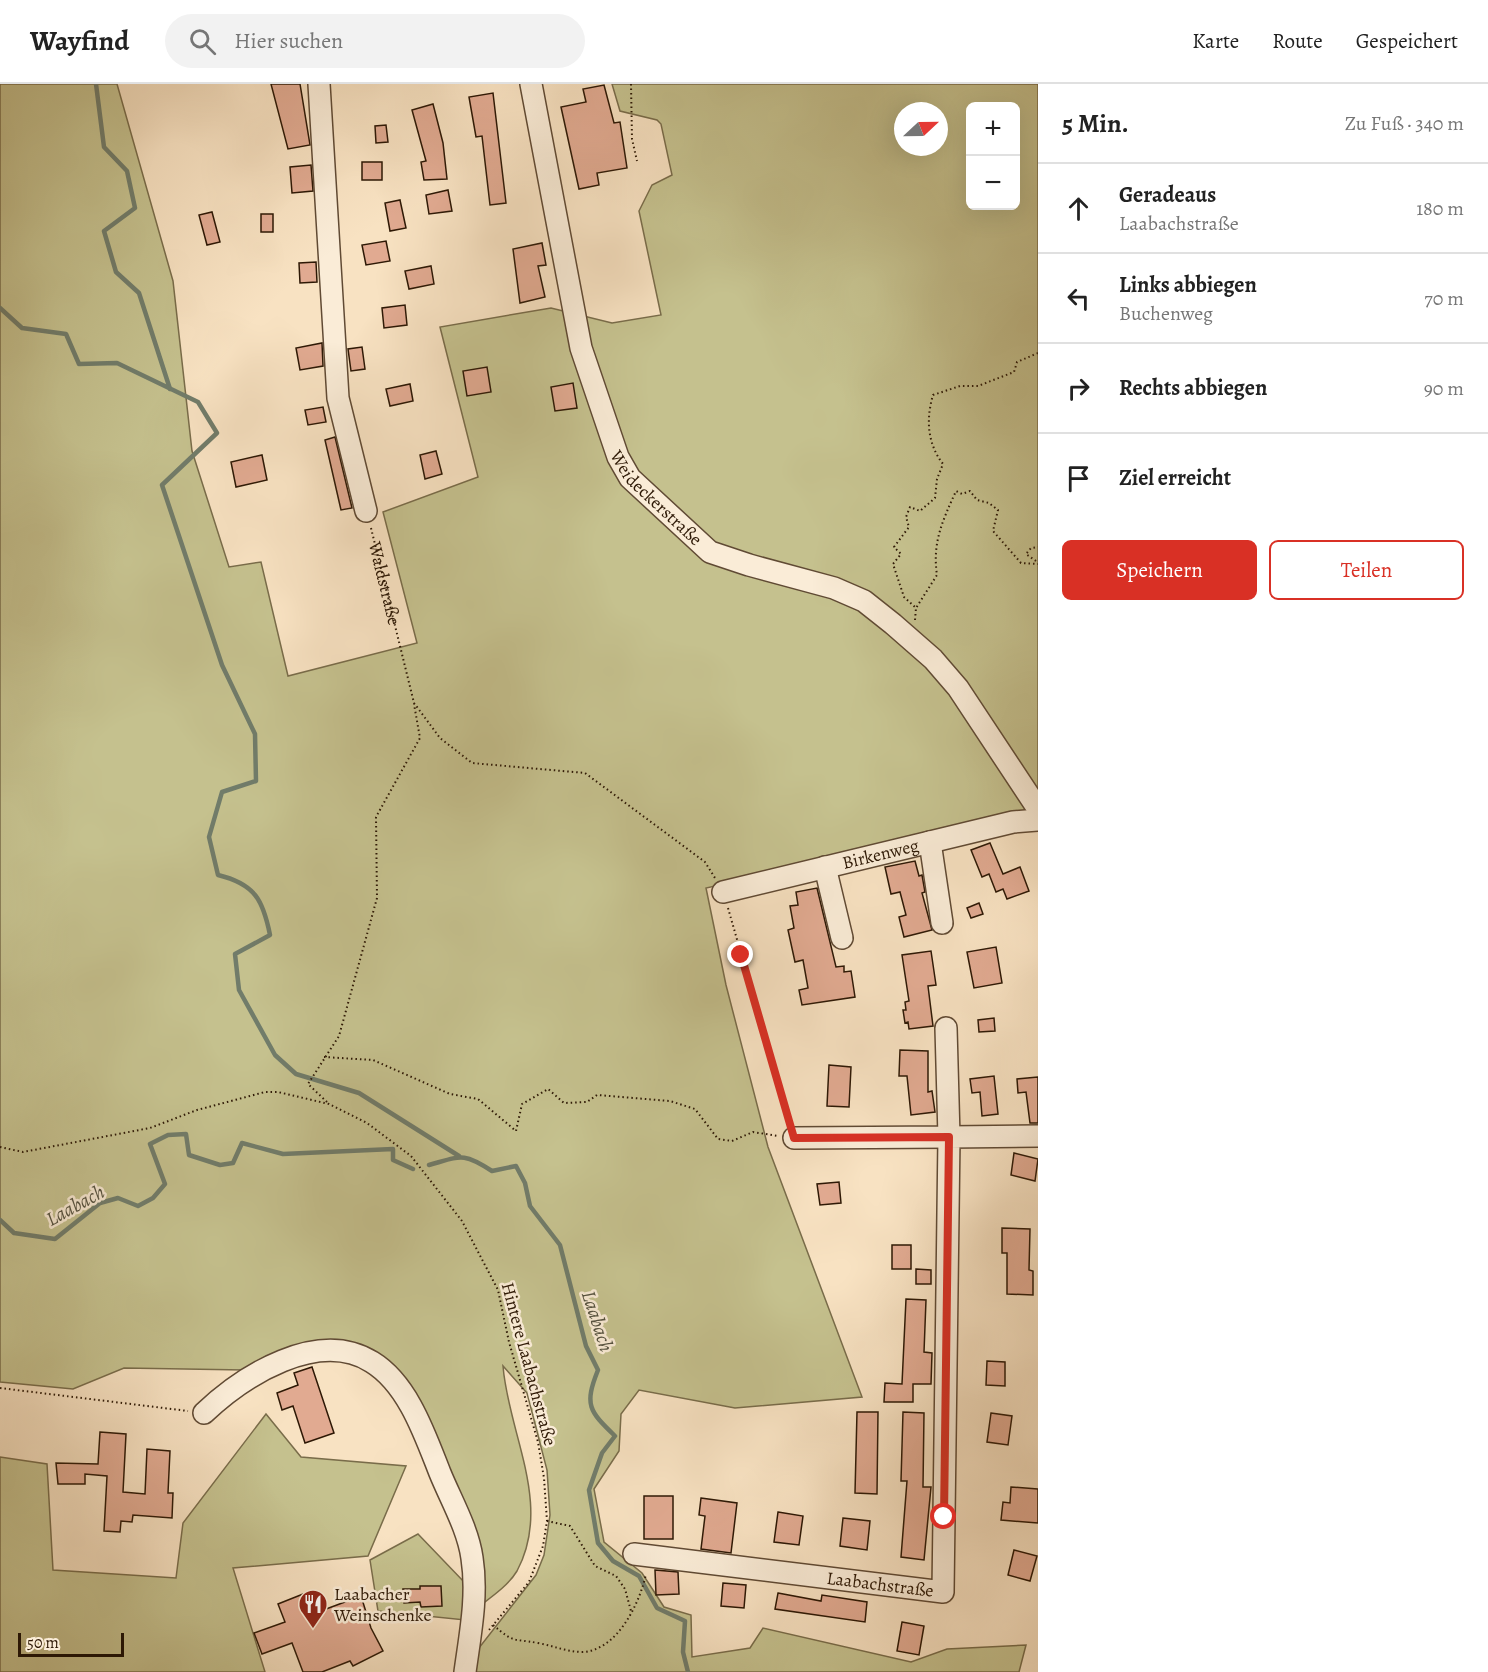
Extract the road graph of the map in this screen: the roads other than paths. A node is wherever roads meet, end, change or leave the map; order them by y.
1 (319, 84) edge
2 (531, 84) edge
3 (366, 511) road end
4 (1038, 809) edge
5 (1038, 820) edge
6 (930, 842) junction
7 (825, 867) junction
8 (723, 892) road end
9 (942, 923) dead end
10 (842, 938) dead end
11 (946, 1028) dead end
12 (1038, 1136) edge
13 (949, 1137) junction
14 (794, 1138) road end
15 (204, 1413) road end
16 (634, 1554) dead end
17 (465, 1672) edge

1 - 3 street
2 - 4 street, Weideckerstraße
5 - 6 street, Birkenweg
6 - 7 street, Birkenweg
6 - 9 street
7 - 8 street, Birkenweg
7 - 10 street
11 - 13 street
12 - 13 street
13 - 14 street
13 - 16 street, Laabachstraße
15 - 17 street

